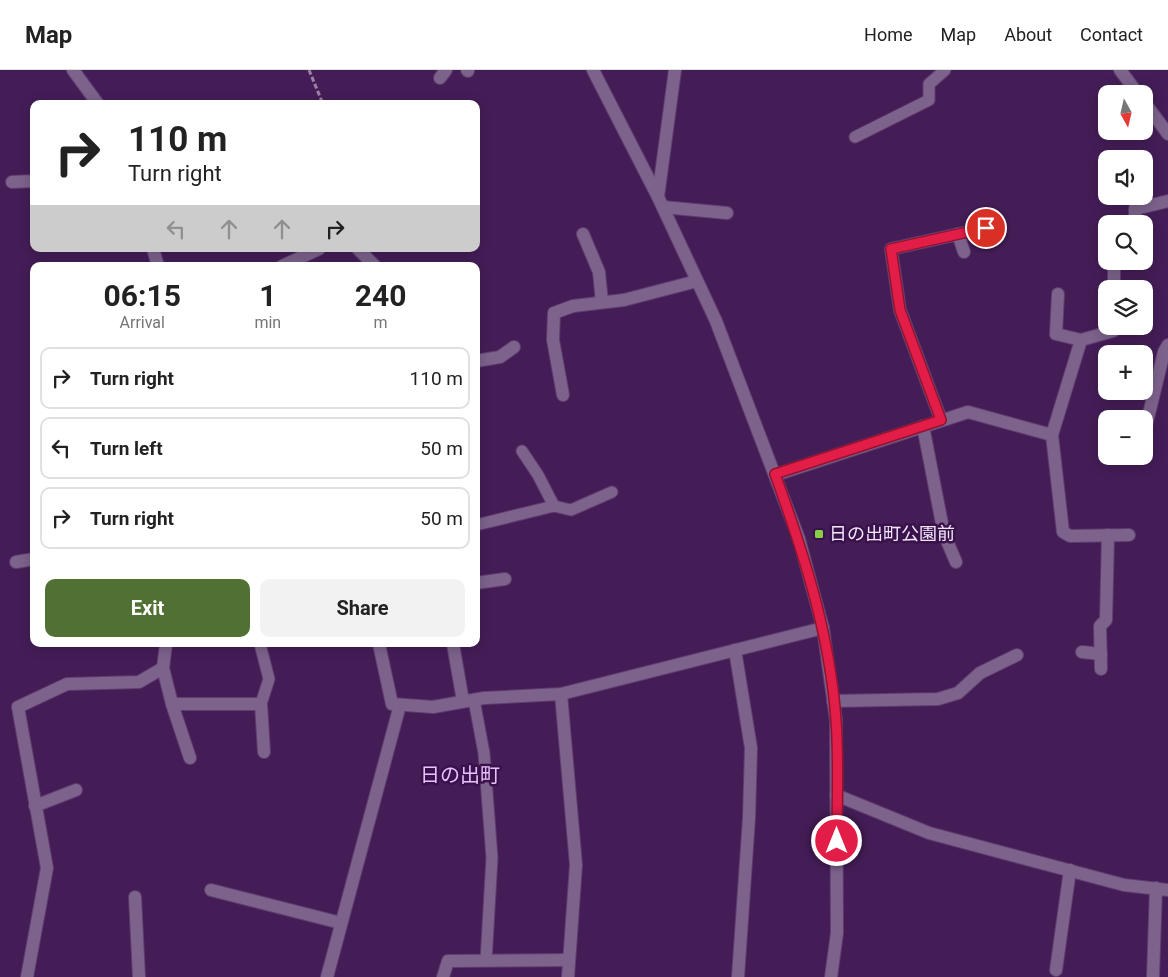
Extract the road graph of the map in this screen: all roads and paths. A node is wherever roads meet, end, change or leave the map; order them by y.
1 (73, 70) edge
2 (309, 70) edge
3 (593, 70) edge
4 (675, 70) edge
5 (945, 70) edge
6 (1120, 70) edge
7 (1131, 85) edge
8 (95, 100) edge
9 (321, 100) edge
10 (1153, 114) edge
11 (1168, 134) edge
12 (855, 138) dead end
13 (30, 181) edge
14 (12, 182) dead end
15 (1168, 201) edge
16 (660, 202) junction
17 (727, 214) dead end
18 (1135, 215) edge
19 (986, 228) dead end
20 (583, 234) dead end
21 (958, 234) junction
22 (312, 252) edge
23 (361, 252) edge
24 (964, 252) dead end
25 (291, 262) edge
26 (372, 262) edge
27 (697, 281) junction
28 (1058, 294) dead end
29 (602, 302) junction
30 (1099, 335) edge
31 (1081, 340) junction
32 (1168, 345) edge
33 (514, 347) dead end
34 (480, 360) edge
35 (563, 395) dead end
36 (1150, 410) edge
37 (941, 420) junction
38 (923, 426) junction
39 (1052, 435) junction
40 (522, 451) dead end
41 (775, 474) junction
42 (612, 492) dead end
43 (554, 506) junction
44 (480, 524) edge
45 (1108, 535) junction
46 (1129, 535) dead end
47 (30, 559) edge
48 (16, 562) dead end
49 (956, 562) dead end
50 (505, 579) dead end
51 (480, 582) edge
52 (823, 628) junction
53 (166, 647) edge
54 (261, 647) edge
55 (380, 647) edge
56 (455, 647) edge
57 (735, 650) junction
58 (1082, 652) dead end
59 (1017, 654) dead end
60 (1101, 654) junction
61 (163, 668) junction
62 (1101, 669) dead end
63 (561, 694) junction
64 (468, 700) junction
65 (833, 700) junction
66 (172, 704) junction
67 (261, 704) junction
68 (400, 705) junction
69 (264, 752) dead end
70 (190, 758) dead end
71 (76, 790) dead end
72 (836, 795) junction
73 (34, 806) junction
74 (1070, 870) junction
75 (1162, 889) edge
76 (211, 890) dead end
77 (135, 897) dead end
78 (342, 923) junction
79 (569, 960) junction
80 (486, 961) junction
81 (1056, 970) dead end
82 (27, 977) edge
83 (139, 977) edge
84 (327, 977) edge
85 (443, 977) edge
86 (568, 977) edge
87 (738, 977) edge
88 (831, 977) edge
89 (1153, 977) edge

1 - 8 street
2 - 9 path
3 - 16 street
4 - 16 street
5 - 12 lane
6 - 7 street
10 - 11 street
13 - 14 street
15 - 18 street
16 - 17 street
16 - 27 street
19 - 21 street
20 - 29 street
21 - 24 street
21 - 37 street
22 - 25 street
23 - 26 street
27 - 29 street
27 - 41 street
28 - 31 street
29 - 35 street
30 - 31 street
31 - 39 street
32 - 36 street
33 - 34 street
37 - 38 street
37 - 39 street
38 - 41 street
38 - 49 street
39 - 45 street
40 - 43 lane
41 - 52 street
42 - 43 lane
43 - 44 lane
45 - 46 street
45 - 60 street
47 - 48 street
50 - 51 street
52 - 57 street
52 - 65 street
53 - 61 street
54 - 67 lane
55 - 68 street
56 - 64 street
57 - 63 street
57 - 87 street
58 - 60 street
59 - 65 street
60 - 62 street
61 - 66 street
61 - 73 street
63 - 64 street
63 - 79 street
64 - 68 street
64 - 80 lane
65 - 72 street
66 - 67 street
66 - 70 street
67 - 69 street
68 - 78 street
71 - 73 street
72 - 74 street
72 - 88 street
73 - 82 street
74 - 75 street
74 - 81 street
75 - 89 street
76 - 78 street
77 - 83 street
78 - 84 street
79 - 80 street
79 - 86 street
80 - 85 street

